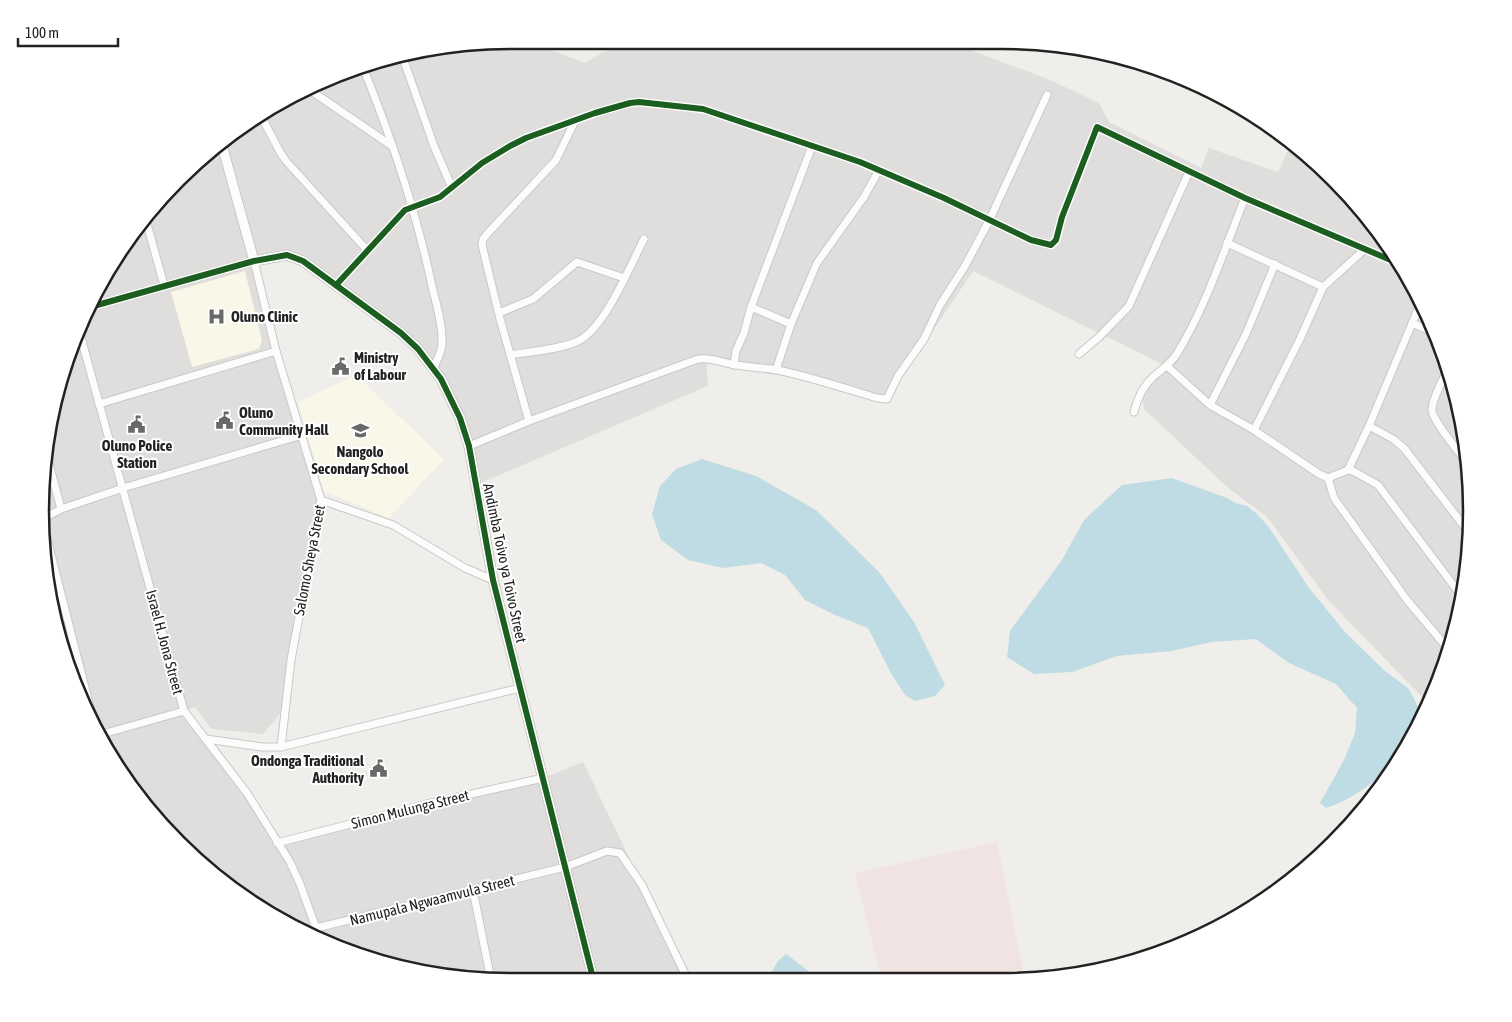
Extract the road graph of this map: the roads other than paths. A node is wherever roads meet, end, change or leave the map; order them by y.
1 (404, 62) edge
2 (365, 72) edge
3 (314, 93) edge
4 (1047, 95) dead end
5 (264, 121) edge
6 (575, 121) junction
7 (392, 146) junction
8 (812, 146) junction
9 (223, 149) edge
10 (879, 170) junction
11 (1189, 172) junction
12 (452, 188) junction
13 (1245, 198) junction
14 (412, 206) junction
15 (989, 221) junction
16 (147, 226) edge
17 (644, 239) dead end
18 (1227, 243) junction
19 (1365, 248) junction
20 (367, 250) junction
21 (1388, 258) edge
22 (254, 261) junction
23 (1275, 264) junction
24 (624, 278) junction
25 (337, 284) junction
26 (164, 285) junction
27 (1324, 287) junction
28 (97, 305) edge
29 (751, 307) junction
30 (1417, 310) edge
31 (499, 313) junction
32 (1412, 323) junction
33 (791, 324) junction
34 (1426, 329) edge
35 (82, 340) edge
36 (276, 351) junction
37 (1078, 354) dead end
38 (510, 355) junction
39 (734, 365) junction
40 (1167, 366) junction
41 (434, 368) junction
42 (776, 370) junction
43 (1444, 379) edge
44 (100, 404) junction
45 (1210, 405) junction
46 (1134, 412) dead end
47 (529, 420) junction
48 (1369, 426) junction
49 (1254, 430) junction
50 (302, 435) junction
51 (469, 446) junction
52 (1459, 452) edge
53 (1348, 470) junction
54 (51, 472) edge
55 (1328, 478) junction
56 (123, 488) junction
57 (321, 500) junction
58 (60, 509) junction
59 (49, 515) edge
60 (1463, 524) edge
61 (52, 557) edge
62 (493, 580) junction
63 (1456, 589) edge
64 (1444, 644) edge
65 (520, 688) junction
66 (87, 694) edge
67 (184, 711) junction
68 (106, 733) edge
69 (206, 738) junction
70 (281, 747) junction
71 (543, 778) junction
72 (278, 843) junction
73 (565, 867) junction
74 (473, 890) junction
75 (316, 928) joint
76 (490, 972) edge
77 (592, 973) edge
78 (685, 973) edge

1 - 12 street
2 - 7 street
3 - 7 street
4 - 15 street
5 - 20 street
6 - 8 street
6 - 12 street
6 - 31 street
7 - 14 street
8 - 10 street
8 - 29 street
9 - 22 street
10 - 15 street
10 - 33 street
11 - 13 street
11 - 15 street
11 - 37 street
12 - 14 street
13 - 18 street
13 - 19 street
14 - 20 street
14 - 41 street
15 - 42 street
16 - 26 street
17 - 24 street
18 - 23 street
18 - 40 street
19 - 21 street
19 - 27 street
20 - 25 street
22 - 25 street, Andimba Toivo ya Toivo Street
22 - 26 street
22 - 36 street, Salomo Sheya Street
23 - 27 street
23 - 45 street
24 - 31 street
24 - 38 street
25 - 41 street, Andimba Toivo ya Toivo Street
26 - 28 street
27 - 49 street
29 - 33 street
29 - 39 street
30 - 32 street
31 - 38 street
32 - 34 street
32 - 48 street
33 - 42 street
35 - 44 street, Israel H. Jona Street
36 - 44 street
36 - 50 street, Salomo Sheya Street
38 - 47 street
39 - 42 street
39 - 47 street
40 - 45 street
40 - 46 street
41 - 51 street, Andimba Toivo ya Toivo Street
43 - 52 street
44 - 56 street, Israel H. Jona Street
45 - 49 street
47 - 51 street
48 - 53 street
48 - 60 street
49 - 55 street
50 - 56 street
50 - 57 street, Salomo Sheya Street
51 - 62 street, Andimba Toivo ya Toivo Street
53 - 55 street
53 - 63 street
54 - 58 street
55 - 64 street
56 - 58 street
56 - 67 street, Israel H. Jona Street
57 - 62 street
57 - 70 street, Salomo Sheya Street
58 - 59 street
61 - 66 street
62 - 65 street, Andimba Toivo ya Toivo Street
65 - 70 street
65 - 71 street, Andimba Toivo ya Toivo Street
67 - 68 street
67 - 69 street, Israel H. Jona Street
69 - 70 street
69 - 72 street, Israel H. Jona Street
71 - 72 street, Simon Mulunga Street
71 - 73 street, Andimba Toivo ya Toivo Street
72 - 75 street, Israel H. Jona Street
73 - 74 street, Namupala Ngwaamvula Street
73 - 77 street, Andimba Toivo ya Toivo Street
73 - 78 street, Namupala Ngwaamvula Street
74 - 75 street, Namupala Ngwaamvula Street
74 - 76 street

